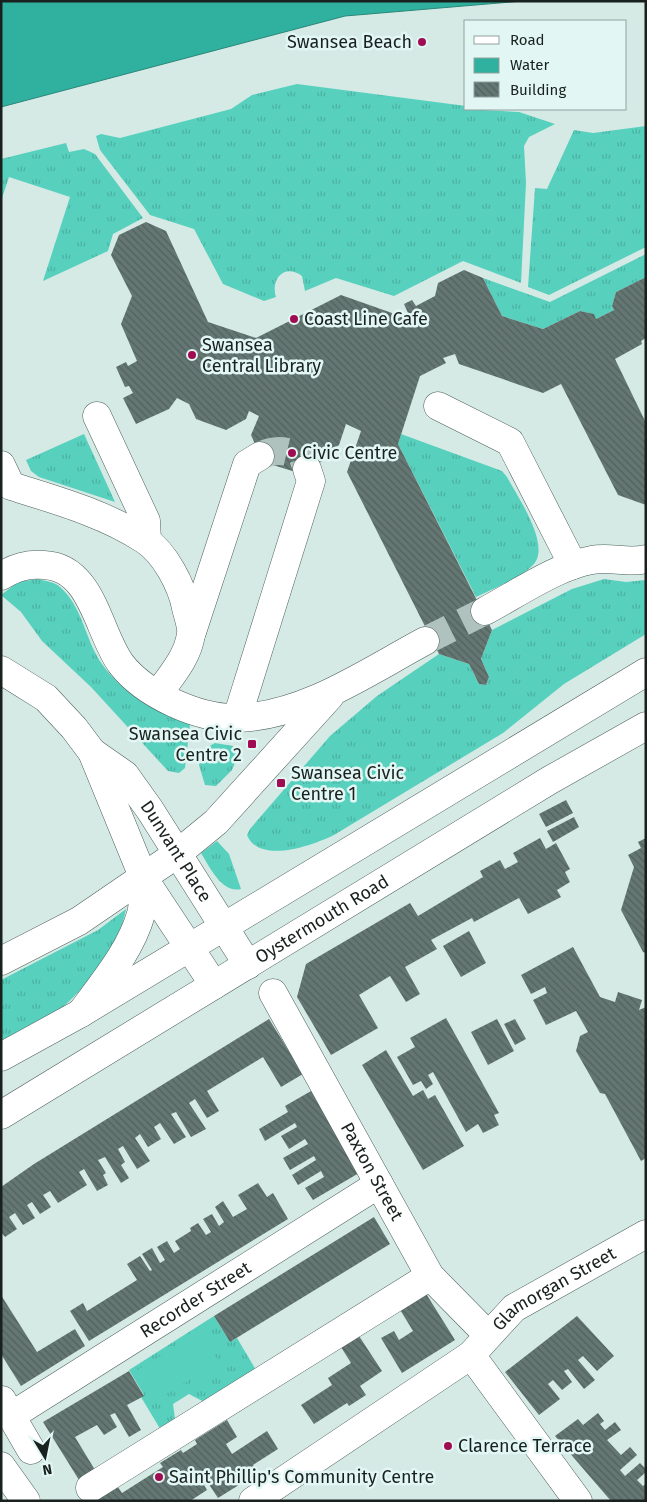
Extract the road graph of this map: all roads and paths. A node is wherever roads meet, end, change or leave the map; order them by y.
1 (438, 406) dead end
2 (97, 416) dead end
3 (260, 456) tunnel mouth
4 (1, 465) edge
5 (307, 469) tunnel mouth
6 (147, 541) junction
7 (646, 559) edge
8 (573, 564) junction
9 (1, 576) edge
10 (485, 611) tunnel mouth
11 (191, 634) junction
12 (425, 642) tunnel mouth
13 (1, 670) edge
14 (646, 672) edge
15 (338, 687) junction
16 (158, 694) junction
17 (237, 718) junction
18 (646, 726) edge
19 (92, 752) junction
20 (177, 854) junction
21 (144, 879) junction
22 (224, 927) junction
23 (189, 948) junction
24 (1, 961) edge
25 (248, 965) junction
26 (214, 985) junction
27 (273, 993) dead end
28 (81, 1013) junction
29 (1, 1056) edge
30 (1, 1115) edge
31 (379, 1184) junction
32 (646, 1234) edge
33 (430, 1276) junction
34 (488, 1335) junction
35 (471, 1355) junction
36 (6, 1407) edge
37 (31, 1450) dead end
38 (1, 1466) edge
39 (90, 1488) dead end
40 (26, 1501) edge
41 (253, 1501) edge
42 (578, 1501) edge

1 - 8 street
2 - 6 street
3 - 11 street
4 - 6 street
5 - 17 street
6 - 11 street
7 - 8 street
8 - 10 street
9 - 16 street
11 - 16 street
12 - 15 street
13 - 19 street, Dunvant Place
14 - 22 street
15 - 17 street
15 - 20 street
16 - 17 street
18 - 25 street, Oystermouth Road
19 - 20 street, Dunvant Place
19 - 21 street, Dunvant Place
20 - 21 street
20 - 22 street, Dunvant Place
21 - 23 street, Dunvant Place
21 - 24 street
21 - 28 street, Dunvant Place
22 - 23 street
22 - 25 street, Dunvant Place
23 - 26 street, Dunvant Place
23 - 28 street
25 - 26 street, Oystermouth Road
26 - 30 street, Oystermouth Road
27 - 31 street, Paxton Street
28 - 29 street
31 - 33 street, Paxton Street
31 - 36 street, Recorder Street
32 - 34 street, Glamorgan Street
33 - 34 street, Paxton Street
33 - 39 street
34 - 35 street, Glamorgan Street
35 - 41 street
35 - 42 street
36 - 37 street
38 - 40 street

